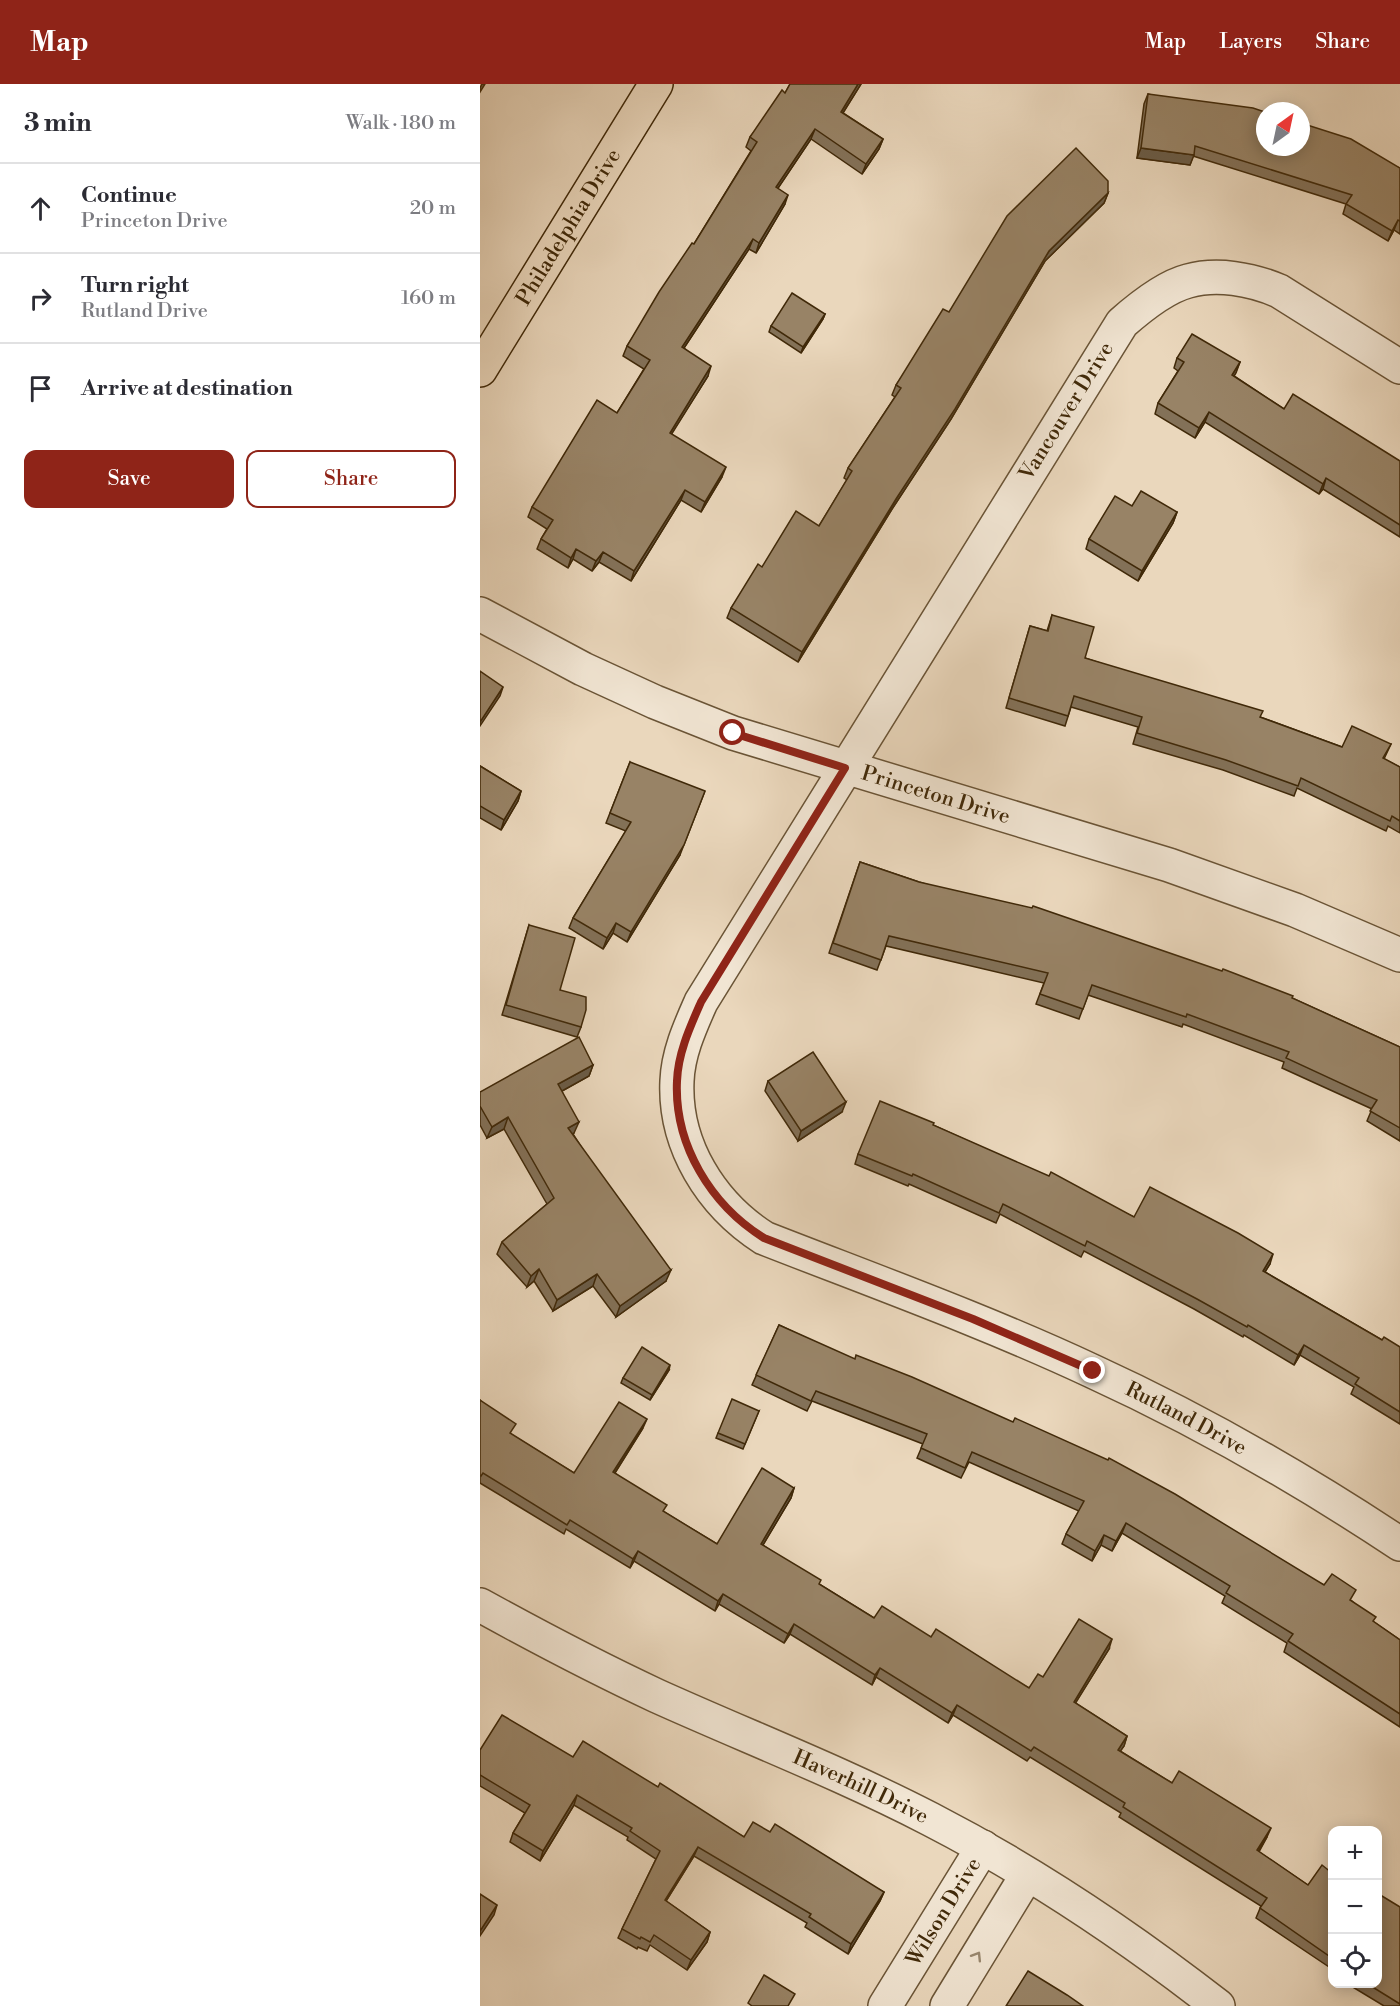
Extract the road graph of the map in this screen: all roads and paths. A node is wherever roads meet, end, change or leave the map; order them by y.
1 (656, 84) edge
2 (1400, 367) edge
3 (480, 370) edge
4 (480, 614) edge
5 (845, 768) junction
6 (1400, 955) edge
7 (1400, 1544) edge
8 (480, 1605) edge
9 (983, 1847) junction
10 (1028, 1875) junction
11 (885, 2006) edge
12 (946, 2006) edge
13 (1218, 2006) edge

1 - 3 main road, Philadelphia Drive
2 - 5 street, Vancouver Drive
4 - 5 street, Princeton Drive
5 - 6 street, Princeton Drive
5 - 7 street, Rutland Drive
8 - 9 street, Haverhill Drive
9 - 10 street, Haverhill Drive
9 - 11 street, Wilson Drive
12 -> 10 street
10 - 13 street, Haverhill Drive

